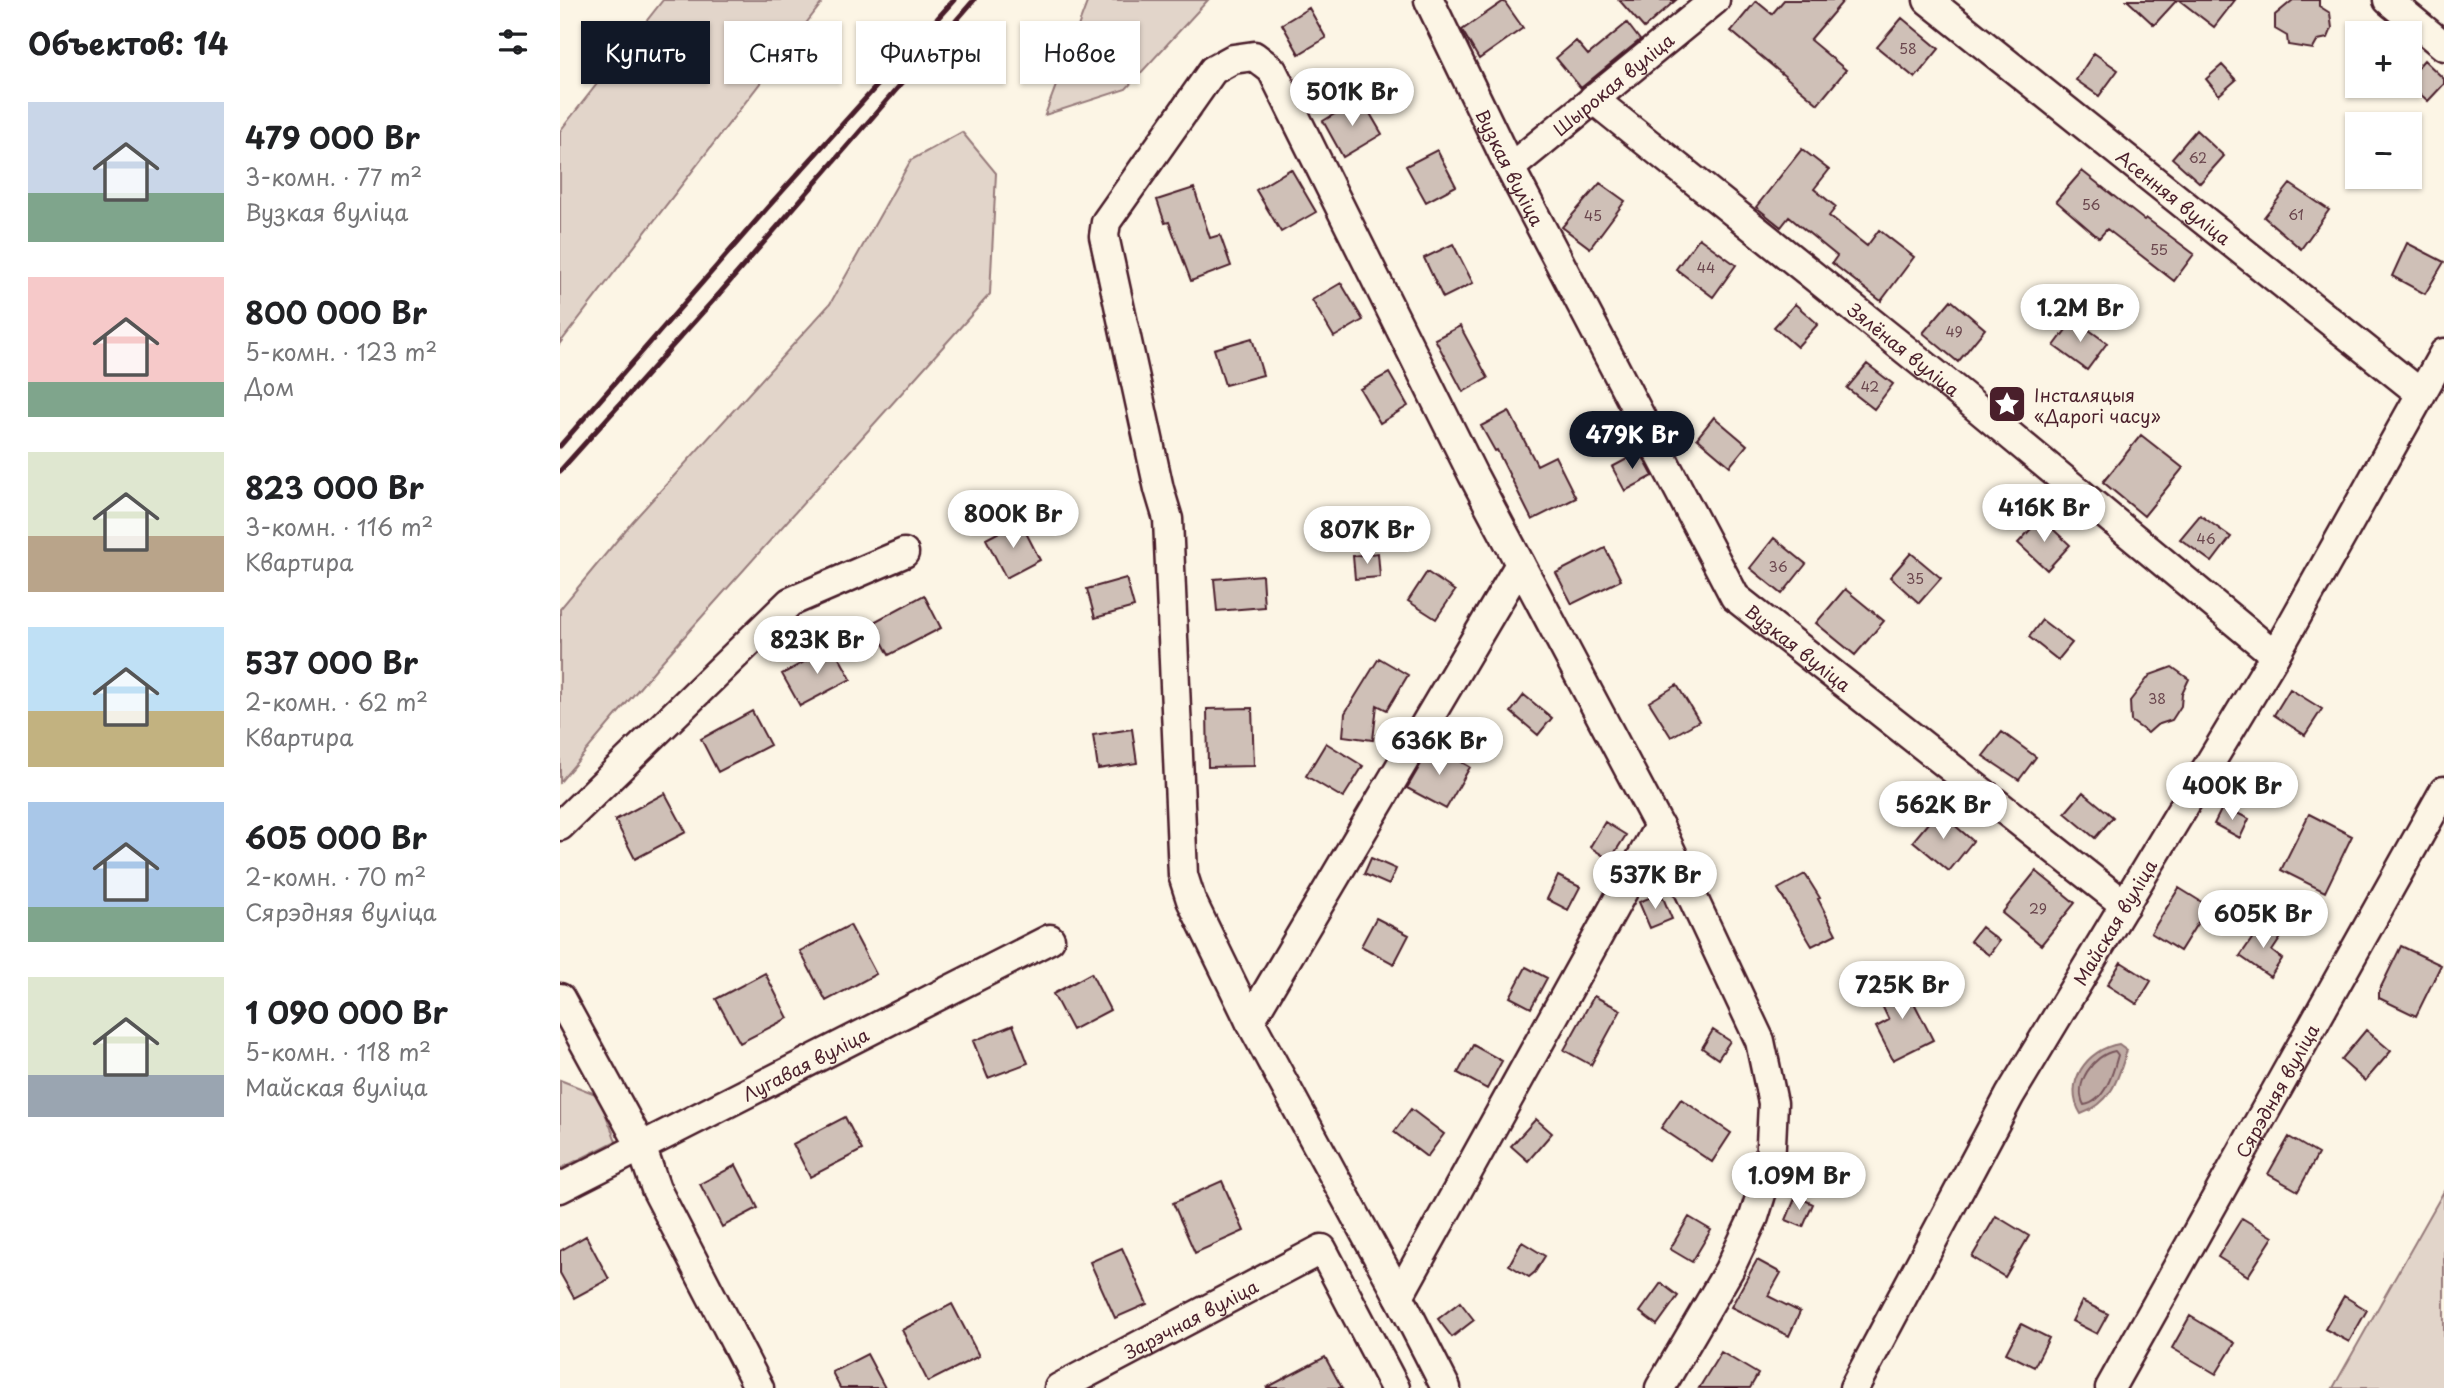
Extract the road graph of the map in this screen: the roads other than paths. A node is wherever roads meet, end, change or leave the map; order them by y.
1 (1429, 0) edge
2 (1715, 0) edge
3 (1928, 0) edge
4 (2388, 0) edge
5 (2444, 46) edge
6 (1593, 99) junction
7 (1510, 168) junction
8 (2444, 353) edge
9 (2420, 393) junction
10 (904, 553) dead end
11 (1520, 564) junction
12 (2275, 655) junction
13 (2444, 791) edge
14 (560, 826) edge
15 (1659, 827) junction
16 (2125, 905) junction
17 (1050, 939) dead end
18 (560, 998) edge
19 (1251, 1021) junction
20 (641, 1146) junction
21 (560, 1188) edge
22 (1399, 1296) junction
23 (759, 1388) edge
24 (1059, 1388) edge
25 (1395, 1388) edge
26 (1446, 1388) edge
27 (1660, 1388) edge
28 (1854, 1388) edge
29 (2110, 1388) edge

1 - 7 street, Вузкая вуліца
2 - 6 street, Шырокая вуліца
3 - 9 street, Асенняя вуліца
4 - 5 street
6 - 7 street, Шырокая вуліца
6 - 12 street, Зялёная вуліца
7 - 16 street, Вузкая вуліца
8 - 9 street, Майская вуліца
9 - 12 street, Майская вуліца
10 - 14 street
11 - 15 street
11 - 19 street
11 - 19 street
12 - 16 street, Майская вуліца
13 - 29 street, Сярэдняя вуліца
15 - 22 street
15 - 27 street
16 - 28 street, Майская вуліца
17 - 20 street, Лугавая вуліца
18 - 20 street
19 - 22 street
20 - 21 street, Лугавая вуліца
20 - 23 street
22 - 26 street
24 - 25 street, Зарэчная вуліца

